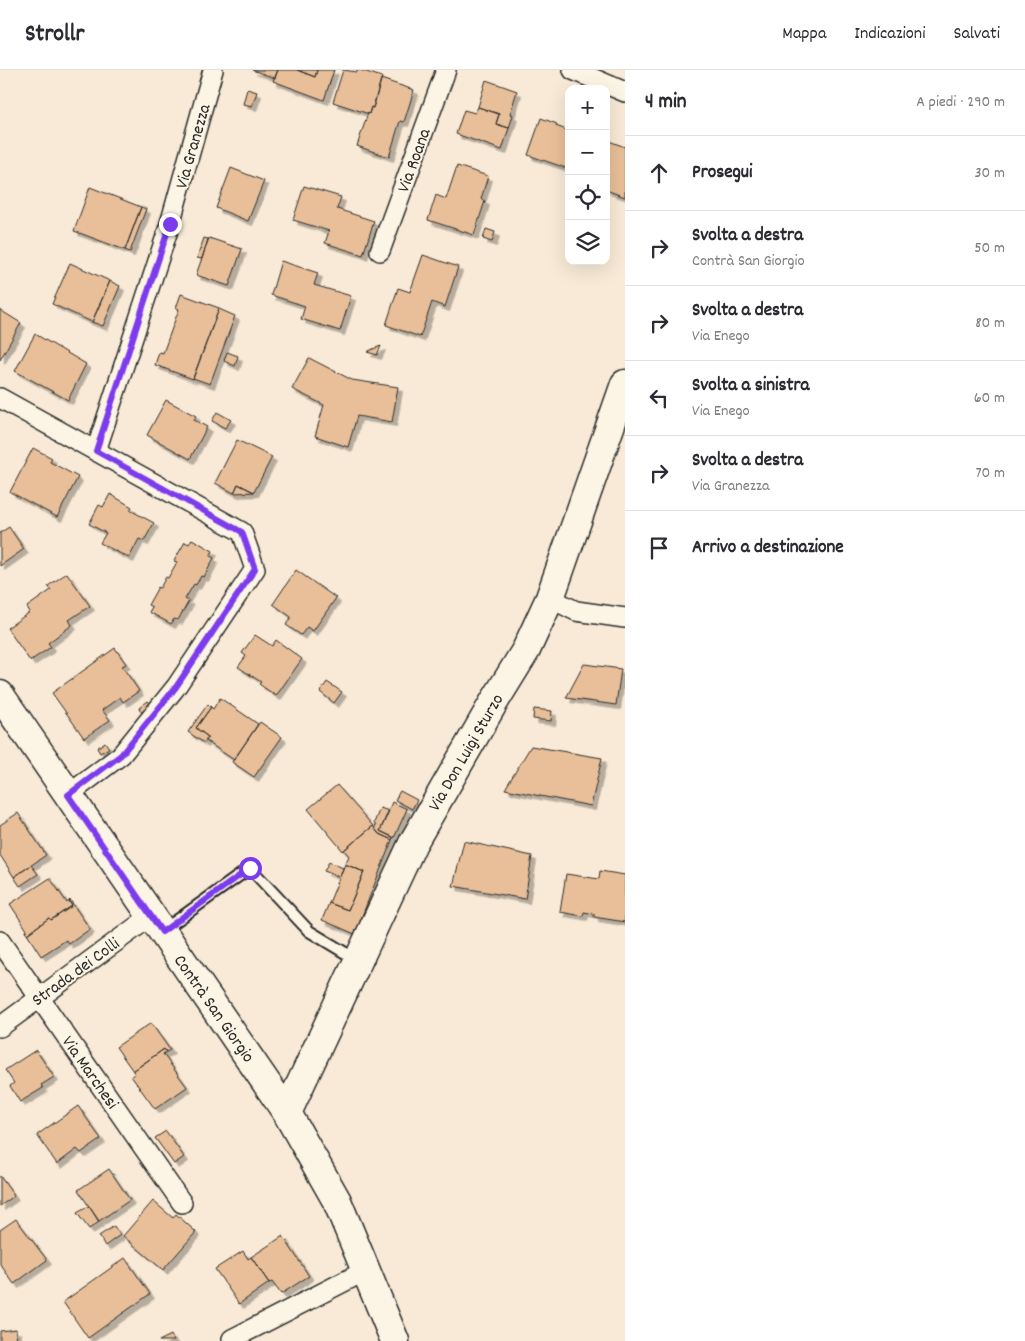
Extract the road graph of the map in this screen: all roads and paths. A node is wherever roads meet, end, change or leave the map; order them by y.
1 (213, 70) edge
2 (446, 70) edge
3 (573, 70) edge
4 (625, 92) edge
5 (380, 251) dead end
6 (625, 384) edge
7 (0, 398) edge
8 (96, 451) junction
9 (550, 598) junction
10 (625, 618) edge
11 (0, 695) edge
12 (68, 795) junction
13 (156, 924) junction
14 (0, 941) edge
15 (358, 961) junction
16 (38, 998) junction
17 (0, 1027) edge
18 (287, 1113) junction
19 (182, 1203) dead end
20 (364, 1271) junction
21 (232, 1339) dead end
22 (395, 1341) edge

1 - 8 street, Via Granezza
2 - 5 street, Via Roana
3 - 4 street
6 - 9 street, Via Don Luigi Sturzo
7 - 8 street
8 - 12 street
9 - 10 street
9 - 15 street, Via Don Luigi Sturzo
11 - 12 street, Contrà San Giorgio
12 - 13 street, Contrà San Giorgio
13 - 15 lane
13 - 16 street, Strada dei Colli
13 - 18 street, Contrà San Giorgio
14 - 16 street, Via Marchesi
15 - 18 street, Via Don Luigi Sturzo
16 - 17 street, Strada dei Colli
16 - 19 street, Via Marchesi
18 - 20 street, Contrà San Giorgio
20 - 21 street
20 - 22 street, Contrà San Giorgio

